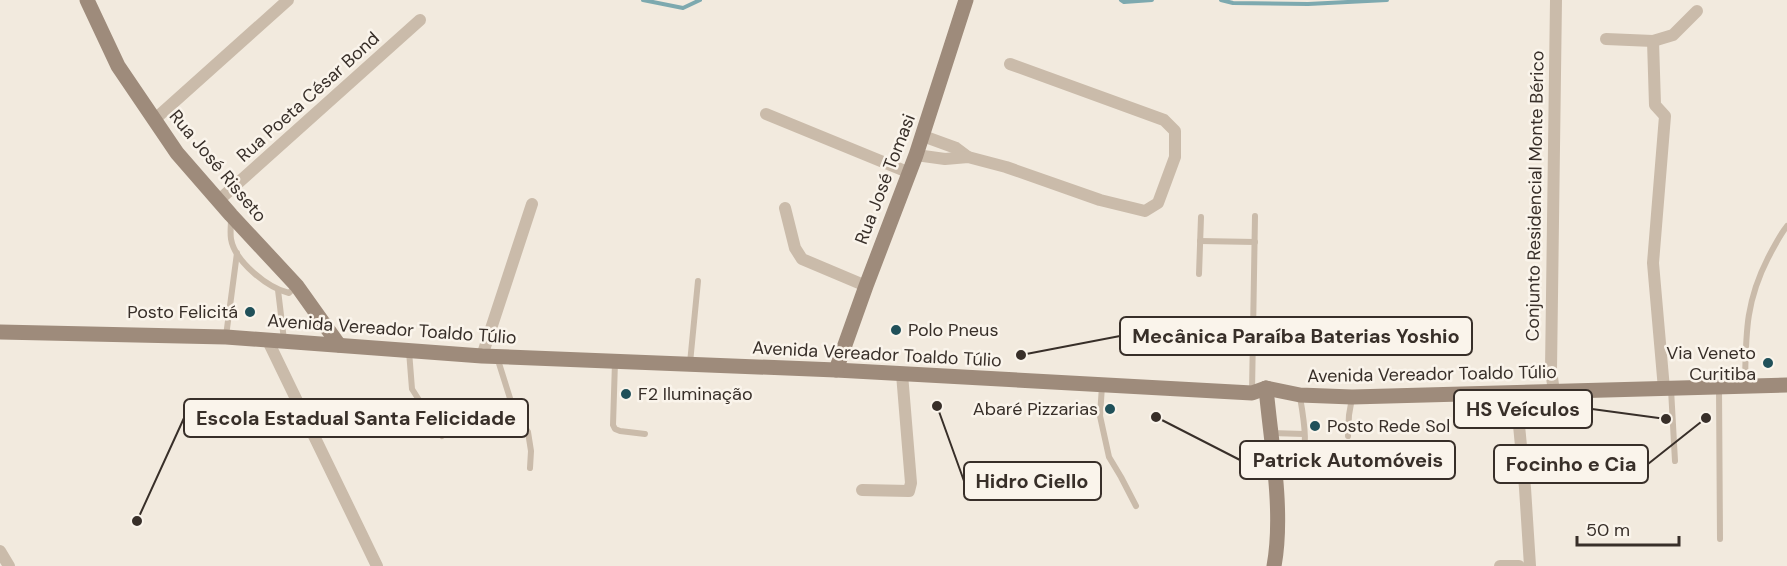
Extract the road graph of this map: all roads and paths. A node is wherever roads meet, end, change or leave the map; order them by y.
1 (87, 0) edge
2 (288, 0) edge
3 (966, 0) edge
4 (1556, 0) edge
5 (1697, 11) dead end
6 (420, 20) dead end
7 (1606, 39) dead end
8 (1653, 41) junction
9 (1010, 64) dead end
10 (766, 114) dead end
11 (154, 120) junction
12 (923, 136) junction
13 (916, 155) junction
14 (968, 158) junction
15 (910, 172) junction
16 (219, 200) junction
17 (532, 204) dead end
18 (785, 208) dead end
19 (231, 215) junction
20 (1255, 216) dead end
21 (1201, 217) dead end
22 (1787, 226) edge
23 (1200, 241) junction
24 (1255, 242) junction
25 (237, 253) junction
26 (1199, 274) dead end
27 (698, 281) dead end
28 (297, 286) junction
29 (866, 286) junction
30 (278, 290) junction
31 (0, 332) edge
32 (226, 337) junction
33 (276, 341) junction
34 (339, 345) junction
35 (409, 351) junction
36 (489, 356) junction
37 (615, 361) junction
38 (690, 364) junction
39 (836, 370) junction
40 (902, 375) junction
41 (1787, 385) edge
42 (1102, 386) junction
43 (1719, 387) junction
44 (1744, 387) junction
45 (1668, 389) junction
46 (1259, 390) junction
47 (1554, 392) junction
48 (1516, 394) junction
49 (1300, 395) junction
50 (1352, 397) junction
51 (1270, 432) junction
52 (645, 434) dead end
53 (1304, 434) junction
54 (441, 436) dead end
55 (1348, 436) dead end
56 (1675, 461) dead end
57 (530, 468) dead end
58 (1275, 479) junction
59 (862, 490) dead end
60 (1136, 506) dead end
61 (1720, 539) dead end
62 (0, 550) edge
63 (9, 566) edge
64 (377, 566) edge
65 (1274, 566) edge
66 (1500, 566) edge
67 (1519, 566) edge
68 (1530, 566) edge

1 - 11 main road, Rua José Risseto
2 - 11 street
3 - 12 main road, Rua José Tomasi
4 - 47 street, Conjunto Residencial Monte Bérico
5 - 8 street
6 - 16 street, Rua Poeta César Bond
7 - 8 street
8 - 45 street
9 - 14 street
10 - 15 street
11 - 16 main road, Rua José Risseto
12 - 13 main road, Rua José Tomasi
12 - 14 street
13 - 14 street
13 - 15 main road, Rua José Tomasi
15 - 29 main road, Rua José Tomasi
16 - 19 main road, Rua José Risseto
17 - 36 street
18 - 29 street
19 - 25 lane
19 - 28 main road, Rua José Risseto
20 - 24 lane
21 - 23 lane
22 - 44 lane
23 - 24 lane
23 - 26 lane
24 - 46 lane
25 - 30 lane
25 - 32 lane
27 - 38 lane
28 - 30 lane
28 - 34 main road, Rua José Risseto
29 - 39 main road, Rua José Tomasi
30 - 33 lane
31 - 32 main road, Avenida Vereador Toaldo Túlio
32 - 33 main road, Avenida Vereador Toaldo Túlio
33 - 34 main road, Avenida Vereador Toaldo Túlio
33 - 64 street
34 - 35 main road, Avenida Vereador Toaldo Túlio
35 - 36 main road, Avenida Vereador Toaldo Túlio
35 - 54 lane
36 - 37 main road, Avenida Vereador Toaldo Túlio
36 - 57 lane
37 - 38 main road, Avenida Vereador Toaldo Túlio
37 - 52 lane
38 - 39 main road, Avenida Vereador Toaldo Túlio
39 - 40 main road, Avenida Vereador Toaldo Túlio
40 - 42 main road, Avenida Vereador Toaldo Túlio
40 - 59 street
41 - 44 main road, Avenida Vereador Toaldo Túlio
42 - 46 main road, Avenida Vereador Toaldo Túlio
42 - 60 lane
43 - 44 main road, Avenida Vereador Toaldo Túlio
43 - 45 main road, Avenida Vereador Toaldo Túlio
43 - 61 lane
45 - 47 main road, Avenida Vereador Toaldo Túlio
45 - 56 lane
46 - 49 main road, Avenida Vereador Toaldo Túlio
46 - 51 main road
47 - 48 main road, Avenida Vereador Toaldo Túlio
48 - 50 main road, Avenida Vereador Toaldo Túlio
48 - 68 street
49 - 50 main road, Avenida Vereador Toaldo Túlio
49 - 53 lane
50 - 55 lane
51 - 53 lane
51 - 58 main road
53 - 58 lane
58 - 65 main road
62 - 63 street
66 - 67 street

